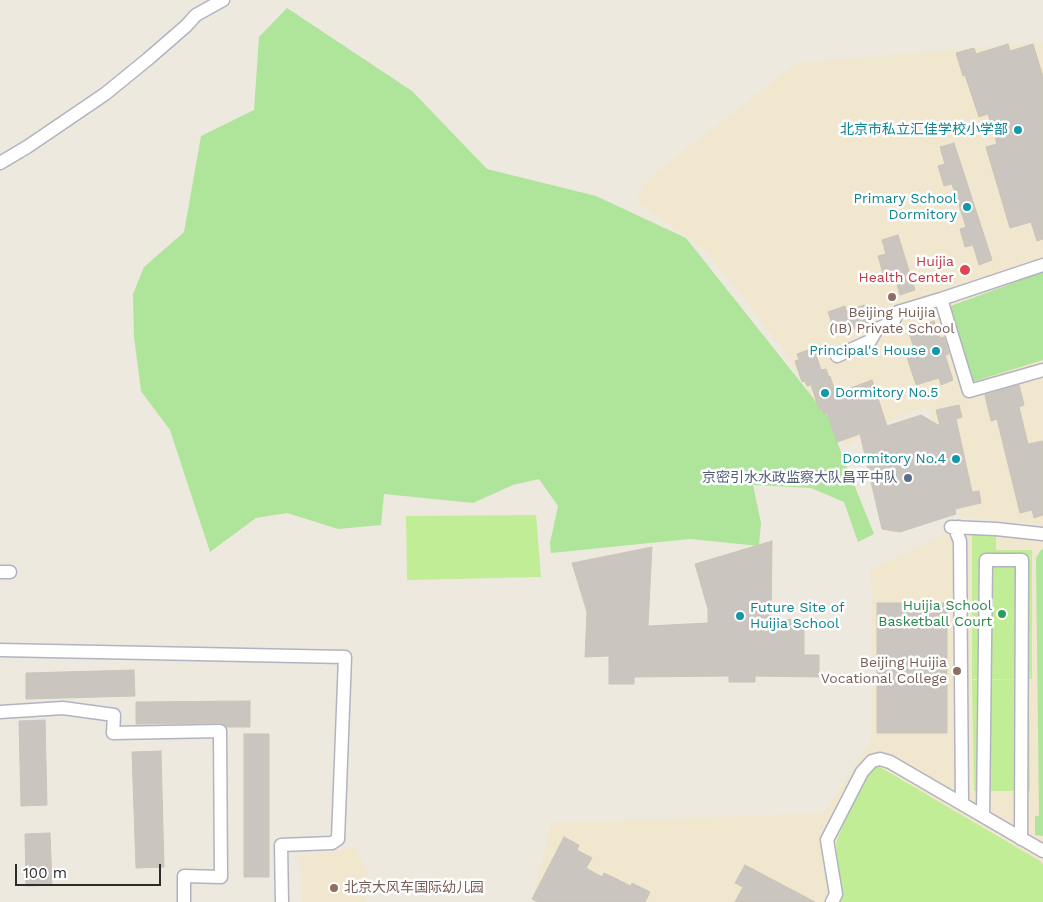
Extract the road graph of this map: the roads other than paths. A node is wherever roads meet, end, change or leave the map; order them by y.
1 (223, 0) edge
2 (0, 164) edge
3 (1043, 264) edge
4 (941, 298) junction
5 (837, 356) dead end
6 (1043, 370) edge
7 (1043, 534) edge
8 (0, 650) edge
9 (0, 712) edge
10 (962, 804) junction
11 (983, 816) junction
12 (1021, 839) junction
13 (1043, 851) edge
14 (184, 902) edge
15 (282, 902) edge
16 (832, 902) edge

1 - 2 street
3 - 4 street
4 - 5 street
4 - 6 street
7 - 10 street
8 - 15 street
9 - 14 street
10 - 11 street
10 - 16 street
11 - 12 street
11 - 12 street
12 - 13 street

